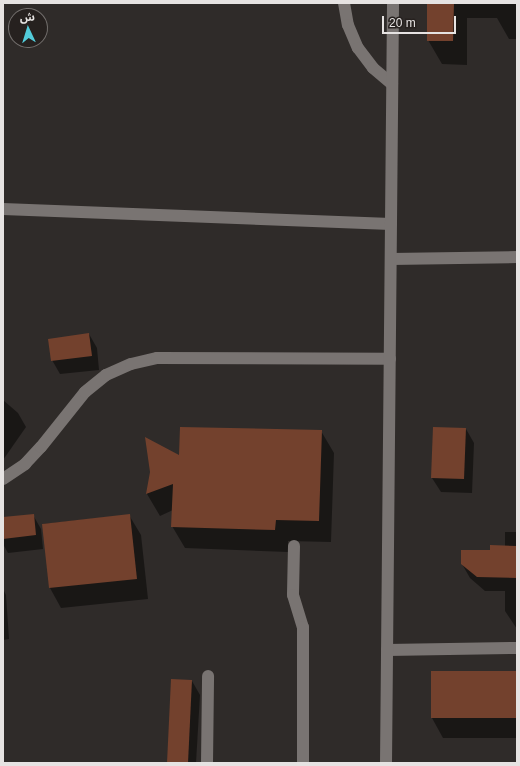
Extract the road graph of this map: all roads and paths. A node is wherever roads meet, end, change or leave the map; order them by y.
1 (344, 3) edge
2 (393, 3) edge
3 (392, 84) junction
4 (3, 210) edge
5 (391, 224) junction
6 (517, 257) edge
7 (391, 259) junction
8 (390, 359) junction
9 (3, 479) edge
10 (294, 546) dead end
11 (517, 648) edge
12 (387, 650) junction
13 (208, 676) dead end
14 (206, 763) edge
15 (303, 763) edge
16 (386, 763) edge

1 - 3 street
2 - 3 street
3 - 5 street
4 - 5 street
5 - 7 street
6 - 7 street
7 - 8 street
8 - 9 street
8 - 12 street
10 - 15 street
11 - 12 street
12 - 16 street
13 - 14 street

